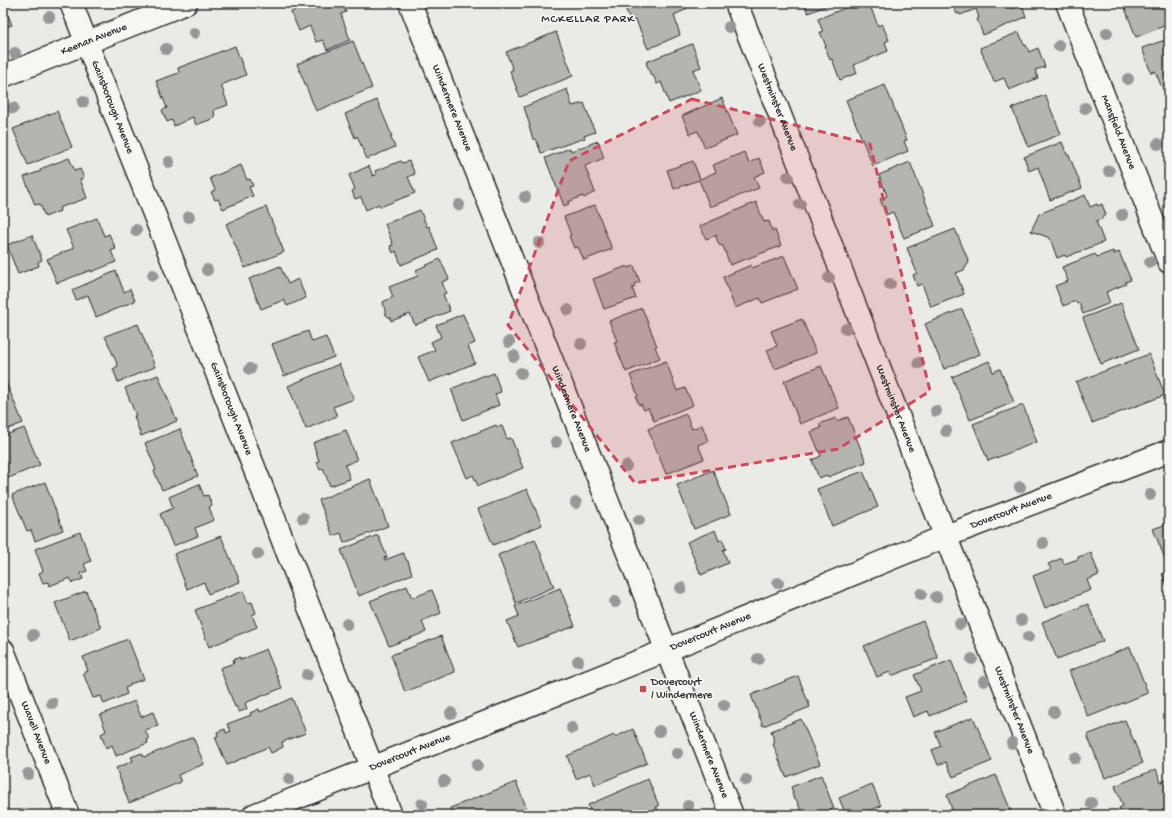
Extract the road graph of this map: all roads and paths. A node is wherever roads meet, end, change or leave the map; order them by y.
1 (71, 3) edge
2 (186, 3) edge
3 (410, 3) edge
4 (736, 3) edge
5 (1067, 3) edge
6 (86, 42) junction
7 (3, 76) edge
8 (1169, 262) edge
9 (1169, 451) edge
10 (946, 536) junction
11 (3, 650) edge
12 (667, 650) junction
13 (372, 768) junction
14 (68, 815) edge
15 (254, 815) edge
16 (391, 815) edge
17 (732, 815) edge
18 (1055, 815) edge

1 - 6 street, Gainsborough Avenue
2 - 6 street, Keenan Avenue
3 - 12 street, Windermere Avenue
4 - 10 street, Westminster Avenue
5 - 8 street, Mansfield Avenue
6 - 7 street, Keenan Avenue
6 - 13 street, Gainsborough Avenue
9 - 10 street, Dovercourt Avenue
10 - 12 street, Dovercourt Avenue
10 - 18 street, Westminster Avenue
11 - 14 street, Wavell Avenue
12 - 13 street, Dovercourt Avenue
12 - 17 street, Windermere Avenue
13 - 15 street, Dovercourt Avenue
13 - 16 street, Gainsborough Avenue

